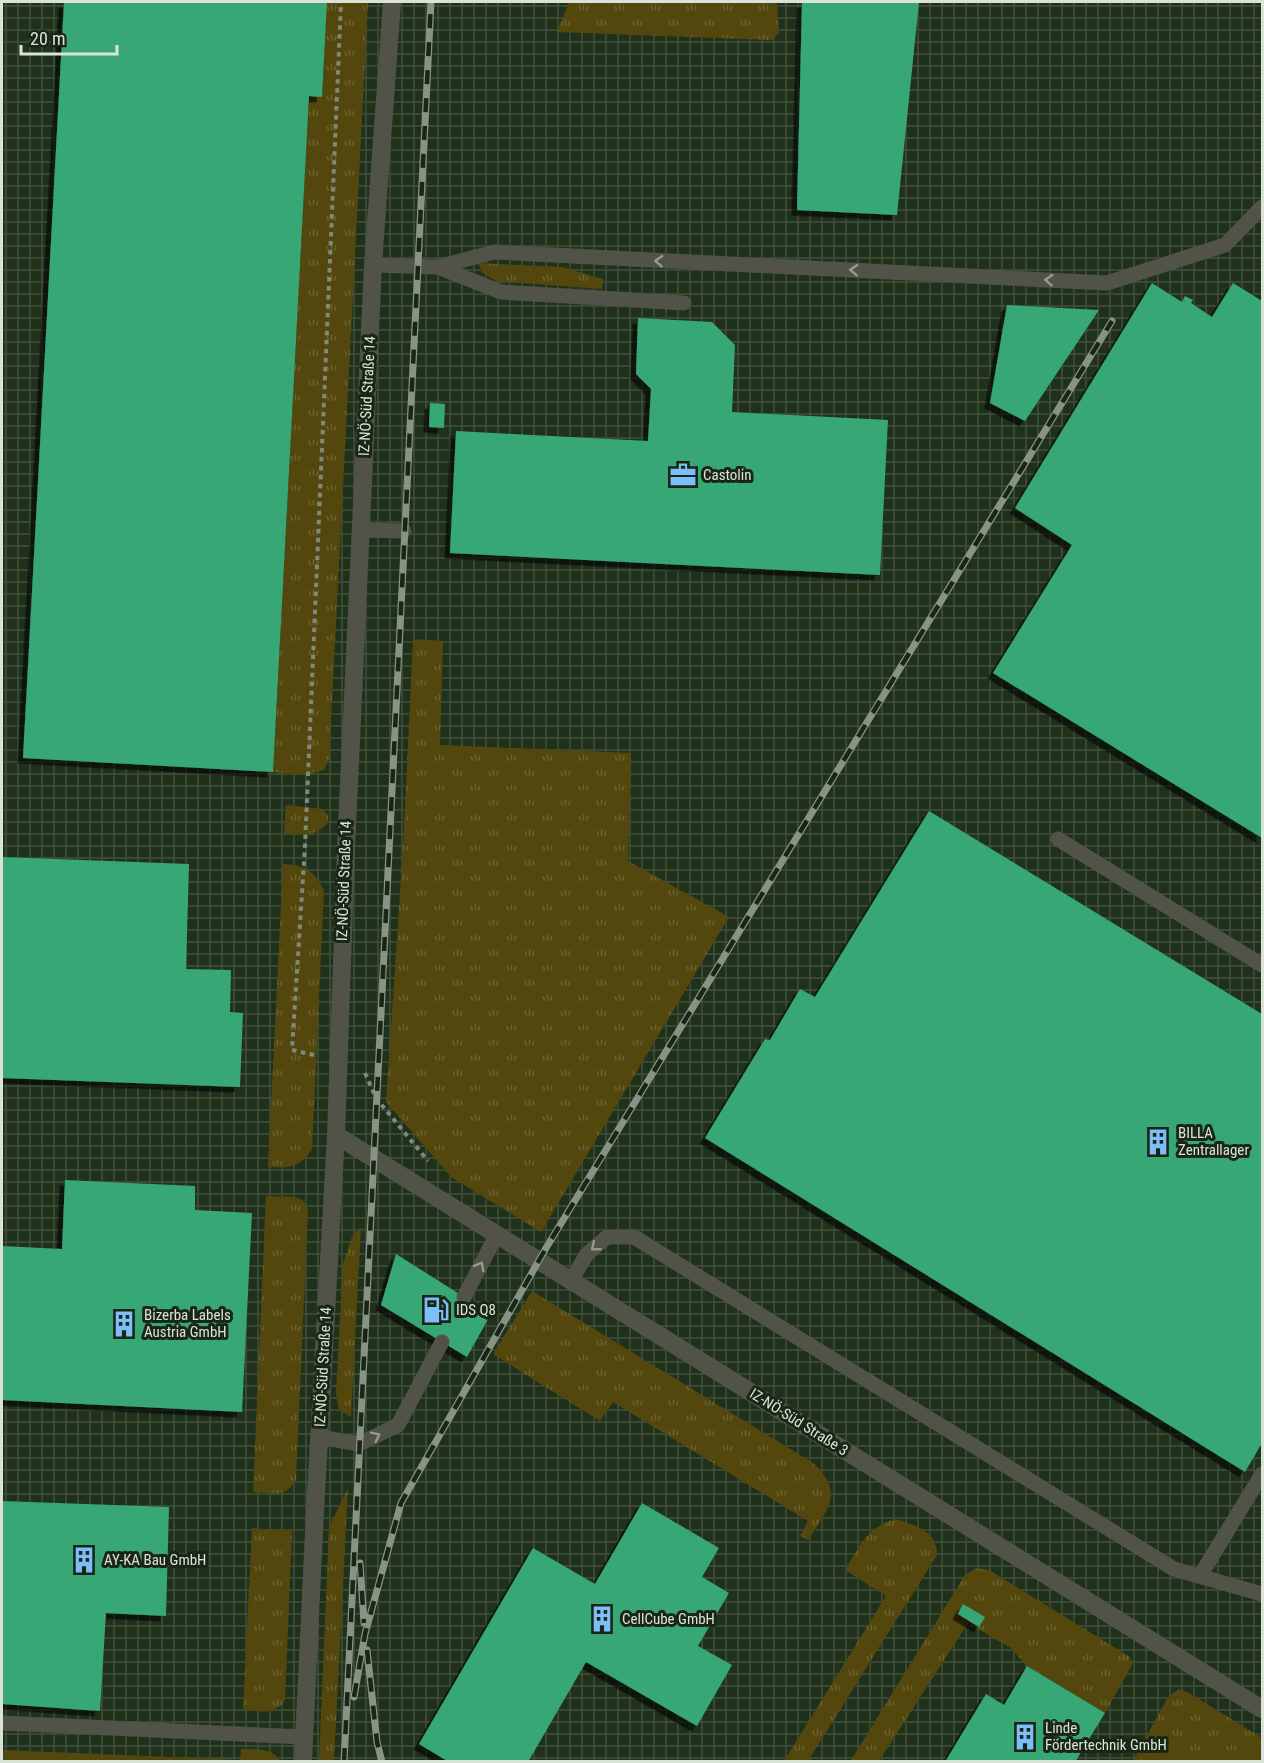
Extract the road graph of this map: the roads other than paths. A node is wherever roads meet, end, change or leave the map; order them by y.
1 (392, 2) edge
2 (1263, 207) edge
3 (373, 265) junction
4 (438, 267) junction
5 (684, 303) dead end
6 (361, 530) junction
7 (404, 531) dead end
8 (1058, 839) dead end
9 (1263, 965) edge
10 (336, 1135) junction
11 (496, 1236) junction
12 (570, 1282) junction
13 (464, 1297) dead end
14 (442, 1342) dead end
15 (320, 1437) junction
16 (1263, 1474) edge
17 (1200, 1576) junction
18 (1263, 1594) edge
19 (1263, 1709) edge
20 (2, 1723) edge
21 (304, 1737) junction
22 (303, 1761) edge

1 - 3 street, IZ-NÖ-Süd Straße 14
2 -> 4 lane
3 - 4 lane
3 - 6 street, IZ-NÖ-Süd Straße 14
4 - 5 lane
6 - 7 lane
6 - 10 street, IZ-NÖ-Süd Straße 14
8 - 9 lane
10 - 11 street, IZ-NÖ-Süd Straße 3
10 - 15 street, IZ-NÖ-Süd Straße 14
11 - 12 street, IZ-NÖ-Süd Straße 3
13 -> 11 lane
17 -> 12 lane
12 - 19 street, IZ-NÖ-Süd Straße 3
15 -> 14 lane
15 - 21 street, IZ-NÖ-Süd Straße 14
16 - 17 lane
17 - 18 lane
20 - 21 lane
21 - 22 street, IZ-NÖ-Süd Straße 14

